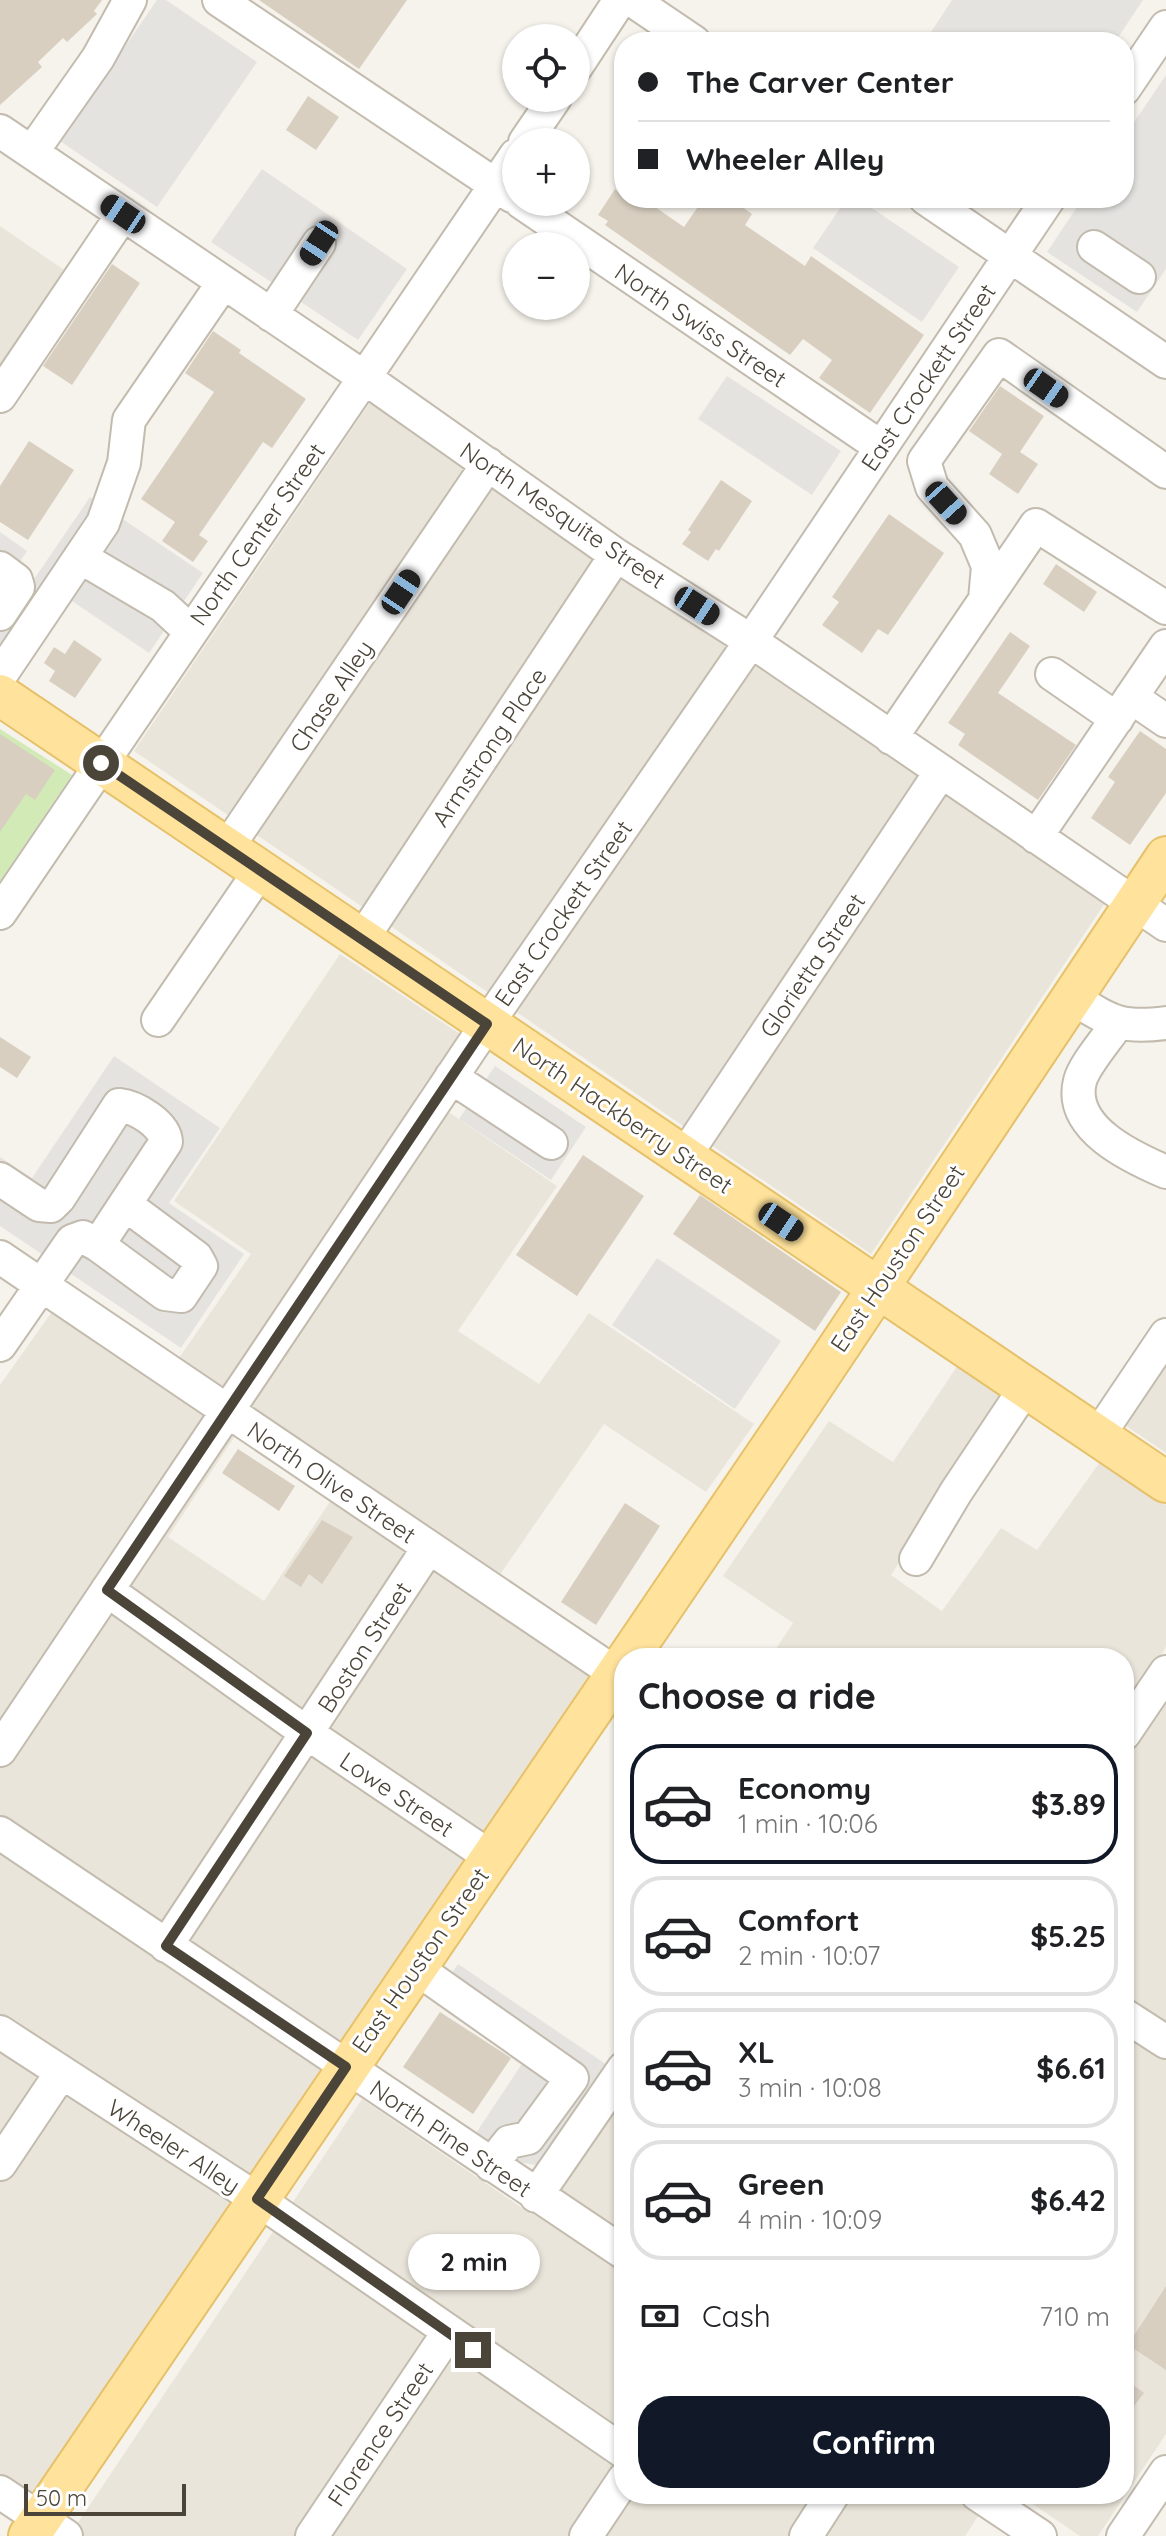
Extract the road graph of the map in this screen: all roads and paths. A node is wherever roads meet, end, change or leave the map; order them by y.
1 (130, 0) edge
2 (219, 0) edge
3 (620, 0) edge
4 (632, 0) edge
5 (1166, 27) edge
6 (679, 32) edge
7 (590, 46) edge
8 (1134, 74) edge
9 (0, 131) edge
10 (32, 152) junction
11 (502, 189) edge
12 (502, 206) edge
13 (940, 208) edge
14 (1042, 208) edge
15 (123, 214) junction
16 (542, 216) edge
17 (319, 243) dead end
18 (1094, 247) dead end
19 (1010, 255) junction
20 (1139, 277) dead end
21 (223, 283) junction
22 (271, 315) junction
23 (1166, 362) edge
24 (365, 378) junction
25 (0, 396) edge
26 (881, 447) junction
27 (488, 464) junction
28 (1166, 472) edge
29 (616, 555) junction
30 (80, 557) junction
31 (8, 574) edge
32 (985, 600) junction
33 (1166, 608) edge
34 (0, 614) edge
35 (190, 631) junction
36 (751, 641) junction
37 (1166, 646) edge
38 (1052, 674) dead end
39 (0, 676) edge
40 (0, 695) edge
41 (1124, 708) junction
42 (1166, 721) edge
43 (891, 738) junction
44 (101, 763) junction
45 (940, 773) junction
46 (1036, 837) junction
47 (227, 848) junction
48 (1166, 857) edge
49 (260, 871) junction
50 (0, 913) edge
51 (1150, 914) edge
52 (362, 939) junction
53 (1071, 997) junction
54 (158, 1020) dead end
55 (1166, 1023) edge
56 (487, 1024) junction
57 (1117, 1024) junction
58 (451, 1077) junction
59 (551, 1143) dead end
60 (684, 1157) junction
61 (1166, 1172) edge
62 (0, 1179) edge
63 (126, 1205) junction
64 (98, 1245) junction
65 (0, 1257) edge
66 (41, 1285) junction
67 (877, 1287) junction
68 (1166, 1335) edge
69 (0, 1345) edge
70 (1026, 1387) junction
71 (227, 1411) junction
72 (1098, 1436) junction
73 (1166, 1482) edge
74 (429, 1547) junction
75 (916, 1559) dead end
76 (107, 1590) junction
77 (636, 1648) edge
78 (614, 1662) edge
79 (1166, 1672) edge
80 (614, 1681) edge
81 (1134, 1719) edge
82 (307, 1733) junction
83 (0, 1750) edge
84 (0, 1833) edge
85 (492, 1858) junction
86 (166, 1946) junction
87 (416, 1968) junction
88 (1134, 2021) edge
89 (0, 2032) edge
90 (1166, 2042) edge
91 (346, 2067) junction
92 (61, 2073) junction
93 (614, 2083) edge
94 (0, 2164) edge
95 (491, 2165) junction
96 (536, 2196) junction
97 (257, 2199) junction
98 (614, 2247) edge
99 (448, 2333) junction
100 (614, 2445) edge
101 (1166, 2472) edge
102 (0, 2492) edge
103 (614, 2494) edge
104 (827, 2504) edge
105 (992, 2504) edge
106 (45, 2530) edge
107 (312, 2536) edge
108 (586, 2536) edge
109 (806, 2536) edge
110 (1040, 2536) edge
111 (1123, 2536) edge

1 - 10 street
2 - 11 street, North Swiss Street
3 - 7 street
4 - 6 street
5 - 8 street
9 - 10 street, North Mesquite Street
10 - 15 street, North Mesquite Street
12 - 24 street, North Center Street
13 - 19 street
14 - 19 street, East Crockett Street
15 - 21 street, North Mesquite Street
15 - 25 street
16 - 26 street, North Swiss Street
17 - 22 street
18 - 20 street
19 - 23 street
19 - 26 street, East Crockett Street
21 - 22 street, North Mesquite Street
21 - 30 street
22 - 24 street, North Mesquite Street
24 - 27 street, North Mesquite Street
24 - 35 street, North Center Street
26 - 36 street, East Crockett Street
27 - 29 street, North Mesquite Street
27 - 47 street, Chase Alley
28 - 32 street
29 - 36 street, North Mesquite Street
29 - 52 street, Armstrong Place
30 - 35 street
30 - 39 street
31 - 34 street
32 - 33 street
32 - 43 street
35 - 44 street, North Center Street
36 - 43 street, North Mesquite Street
36 - 56 street, East Crockett Street
37 - 41 street
38 - 41 street
40 - 44 main road, North Hackberry Street
41 - 42 street
41 - 46 street
43 - 45 street, North Mesquite Street
44 - 47 main road, North Hackberry Street
44 - 50 street, North Center Street
45 - 46 street, North Mesquite Street
45 - 60 street, Glorietta Street
46 - 51 street, North Mesquite Street
47 - 49 main road, North Hackberry Street
48 - 51 main road, East Houston Street
49 - 52 main road, North Hackberry Street
49 - 54 street
51 - 53 main road, East Houston Street
52 - 56 main road, North Hackberry Street
53 - 57 street
53 - 67 main road, East Houston Street
55 - 57 street
56 - 58 street, East Crockett Street
56 - 60 main road, North Hackberry Street
57 - 61 street
58 - 59 street
58 - 71 street, East Crockett Street
60 - 67 main road, North Hackberry Street
62 - 63 street
63 - 64 street
63 - 64 street
64 - 66 street
65 - 66 street, North Olive Street
66 - 69 street
66 - 71 street, North Olive Street
67 - 70 main road, North Hackberry Street
67 - 77 main road, East Houston Street
68 - 72 street
70 - 72 main road, North Hackberry Street
70 - 75 street
71 - 74 street, North Olive Street
71 - 76 street, East Crockett Street
72 - 73 main road, North Hackberry Street
74 - 78 street, North Olive Street
74 - 82 street, Boston Street
76 - 82 street, Lowe Street
76 - 83 street, East Crockett Street
79 - 81 street
80 - 85 main road, East Houston Street
82 - 85 street, Lowe Street
82 - 86 street, Boston Street
84 - 86 street, North Pine Street
85 - 87 main road, East Houston Street
86 - 91 street, North Pine Street
87 - 91 main road, East Houston Street
87 - 95 street
88 - 90 street
89 - 92 street, Wheeler Alley
91 - 95 street, North Pine Street
91 - 97 main road, East Houston Street
92 - 94 street
92 - 97 street, Wheeler Alley
93 - 96 street
95 - 96 street, North Pine Street
96 - 98 street, North Pine Street
97 - 99 street, Wheeler Alley
97 - 106 main road, East Houston Street
99 - 100 street, Wheeler Alley
99 - 107 street, Florence Street
101 - 111 street
102 - 106 street
103 - 108 street
104 - 109 street
105 - 110 street

